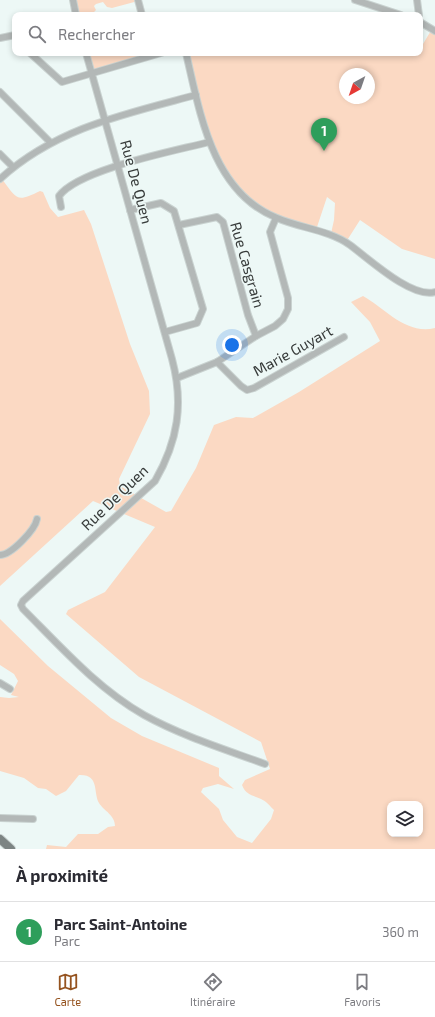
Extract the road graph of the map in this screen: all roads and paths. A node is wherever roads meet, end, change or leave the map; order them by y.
1 (73, 0) edge
2 (138, 0) edge
3 (355, 0) edge
4 (417, 0) edge
5 (75, 12) edge
6 (141, 12) edge
7 (392, 12) edge
8 (419, 12) edge
9 (423, 24) edge
10 (435, 31) edge
11 (12, 37) edge
12 (0, 38) edge
13 (33, 56) edge
14 (87, 56) edge
15 (145, 56) edge
16 (187, 56) edge
17 (92, 72) junction
18 (0, 92) edge
19 (196, 95) junction
20 (106, 119) junction
21 (50, 142) junction
22 (209, 142) junction
23 (0, 154) edge
24 (118, 166) junction
25 (13, 168) junction
26 (0, 179) edge
27 (61, 208) dead end
28 (130, 210) junction
29 (276, 218) junction
30 (179, 226) junction
31 (435, 292) edge
32 (165, 332) junction
33 (256, 336) junction
34 (344, 337) dead end
35 (217, 362) junction
36 (177, 378) junction
37 (37, 519) dead end
38 (0, 555) edge
39 (0, 683) edge
40 (10, 689) dead end
41 (265, 764) dead end
42 (0, 818) edge
43 (33, 819) dead end
44 (0, 839) edge
45 (11, 849) edge

1 - 5 street
2 - 6 street
3 - 7 street
4 - 8 street
9 - 10 street
11 - 12 street
13 - 17 street
14 - 17 street, Rue De Quen
15 - 17 street
16 - 19 street
17 - 20 street, Rue De Quen
18 - 21 street
19 - 20 street
19 - 22 street
20 - 21 street
20 - 24 street, Rue De Quen
21 - 25 street
22 - 24 street
22 - 29 street
23 - 25 street
24 - 27 street
24 - 28 street, Rue De Quen
25 - 26 street
28 - 30 street
28 - 32 street, Rue De Quen
29 - 31 street
29 - 33 street
30 - 32 street
30 - 33 street, Rue Casgrain
32 - 36 street, Rue De Quen
33 - 35 street
34 - 35 street, Marie Guyart
35 - 36 street
36 - 41 street, Rue De Quen
37 - 38 street
39 - 40 street
42 - 43 street
44 - 45 main road

